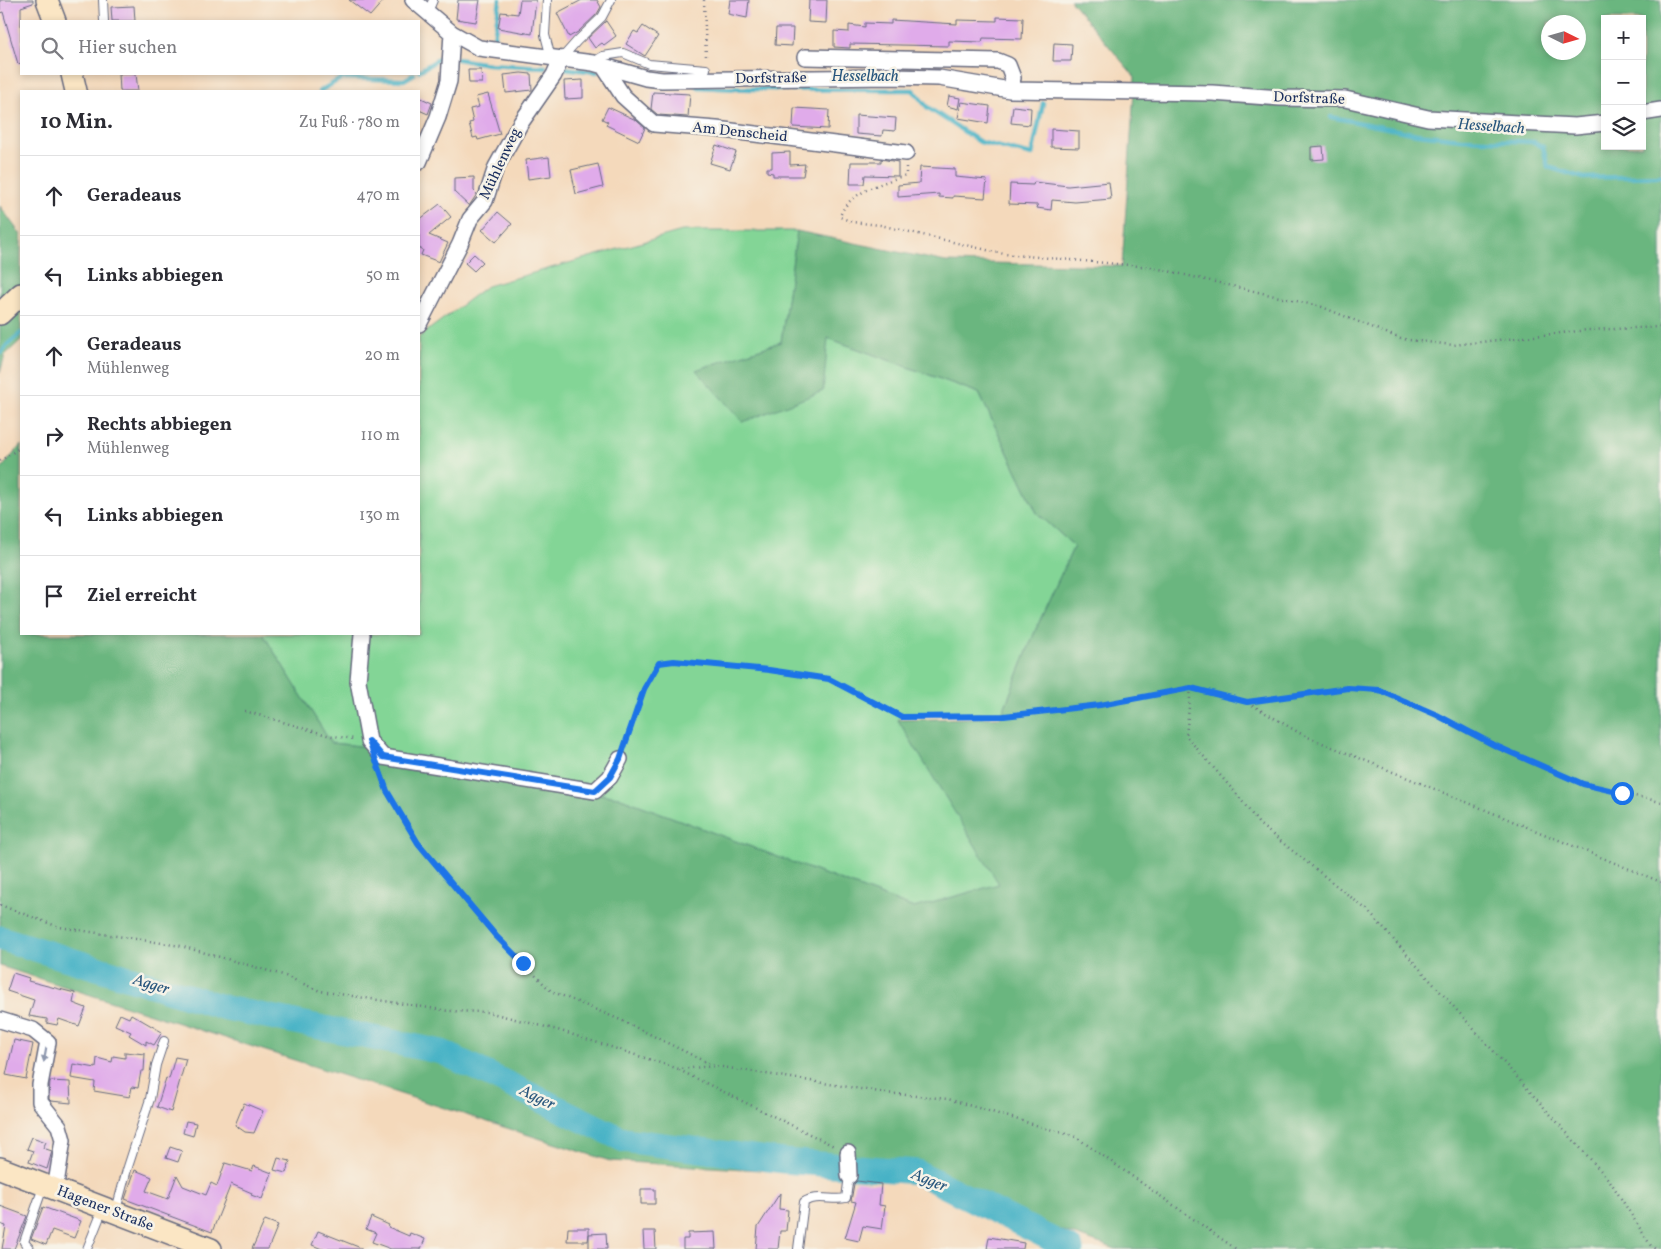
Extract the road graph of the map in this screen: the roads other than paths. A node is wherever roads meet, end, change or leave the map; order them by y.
1 (47, 0) edge
2 (104, 0) edge
3 (413, 0) edge
4 (547, 0) edge
5 (610, 0) edge
6 (430, 6) edge
7 (54, 20) edge
8 (104, 20) edge
9 (452, 33) junction
10 (805, 57) dead end
11 (556, 59) junction
12 (597, 64) junction
13 (706, 69) road end
14 (72, 75) edge
15 (76, 90) edge
16 (1010, 90) junction
17 (1661, 110) edge
18 (1646, 112) edge
19 (1601, 124) edge
20 (906, 153) road end
21 (420, 160) edge
22 (20, 295) edge
23 (0, 314) edge
24 (420, 322) edge
25 (362, 635) edge
26 (620, 759) road end
27 (0, 1020) edge
28 (164, 1041) dead end
29 (848, 1153) road end
30 (0, 1168) edge
31 (849, 1176) joint
32 (49, 1187) junction
33 (109, 1211) junction
34 (30, 1249) edge
35 (87, 1249) edge
36 (211, 1249) edge
37 (798, 1249) edge

1 - 7 main road
2 - 8 lane
3 - 6 street, Dorfstraße
4 - 11 lane
5 - 11 lane
6 - 9 street, Dorfstraße
9 - 11 street, Dorfstraße
9 - 21 street
10 - 16 street, Dorfstraße
11 - 12 street, Dorfstraße
11 - 24 street, Mühlenweg
12 - 13 lane, Dorfstraße
12 - 16 street, Dorfstraße
12 - 20 street, Am Denscheid
14 - 15 main road
16 - 19 street, Dorfstraße
17 - 18 street
22 - 23 main road
25 - 26 street
27 -> 32 street
28 - 33 lane
29 - 31 street
30 - 32 main road, Hagener Straße
31 - 37 lane
32 - 33 main road, Hagener Straße
32 - 34 lane
33 - 35 lane
33 - 36 main road, Hagener Straße

